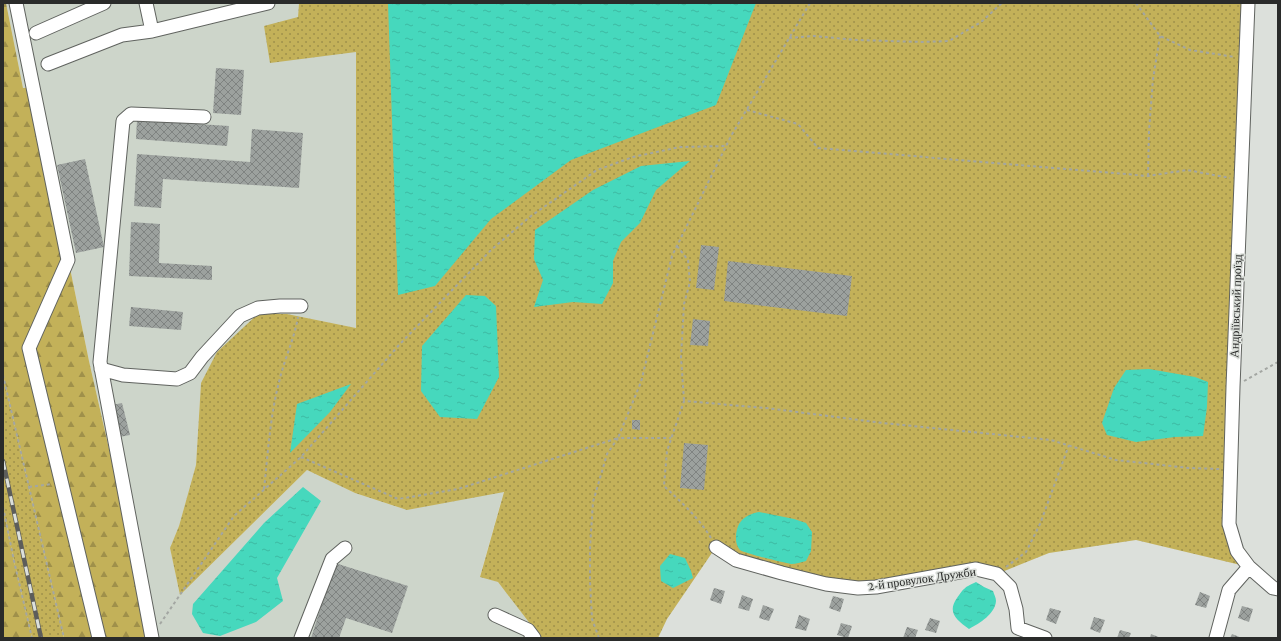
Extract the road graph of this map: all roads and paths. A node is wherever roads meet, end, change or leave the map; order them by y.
1 (16, 3) edge
2 (104, 3) edge
3 (146, 3) edge
4 (268, 3) edge
5 (810, 3) edge
6 (1002, 3) edge
7 (1136, 3) edge
8 (1248, 3) edge
9 (152, 31) junction
10 (36, 33) dead end
11 (1160, 36) junction
12 (789, 38) junction
13 (1246, 58) junction
14 (48, 64) dead end
15 (747, 110) junction
16 (204, 117) dead end
17 (726, 146) junction
18 (1148, 176) junction
19 (1241, 180) junction
20 (677, 246) junction
21 (300, 306) joint
22 (1278, 362) edge
23 (101, 369) junction
24 (3, 375) edge
25 (1233, 387) junction
26 (684, 401) junction
27 (618, 438) junction
28 (671, 438) junction
29 (1069, 445) junction
30 (301, 457) junction
31 (1231, 469) junction
32 (61, 482) junction
33 (29, 488) junction
34 (264, 490) junction
35 (3, 507) edge
36 (716, 547) joint
37 (345, 548) dead end
38 (1249, 567) junction
39 (997, 574) junction
40 (1278, 589) edge
41 (495, 615) dead end
42 (152, 637) edge
43 (32, 638) edge
44 (64, 638) edge
45 (99, 638) edge
46 (301, 638) edge
47 (534, 638) edge
48 (599, 638) edge
49 (1045, 638) edge
50 (1216, 638) edge

1 - 32 street
2 - 10 street
3 - 9 street
4 - 9 street
5 - 12 path
6 - 12 path
7 - 11 path
8 - 13 street, Андріївський проїзд
9 - 14 street
11 - 13 path
11 - 18 path
12 - 15 path
13 - 19 street, Андріївський проїзд
15 - 17 path
15 - 18 path
16 - 23 street
17 - 20 path
17 - 30 path
18 - 19 path
19 - 25 street, Андріївський проїзд
20 - 26 path
20 - 27 path
21 - 23 street
21 - 34 path
22 - 25 path
23 - 42 street
24 - 33 path
25 - 31 street, Андріївський проїзд
26 - 28 path
26 - 29 path
27 - 28 path
27 - 30 path
27 - 48 path
28 - 36 path
29 - 31 path
29 - 39 path
30 - 34 path
31 - 38 street, Андріївський проїзд
32 - 33 path
32 - 45 street
33 - 44 path
34 - 42 path
35 - 43 path
36 - 39 street, 2-й провулок Дружби
37 - 46 street
38 - 40 street, Андріївський проїзд
38 - 50 street
39 - 49 street
41 - 47 street

